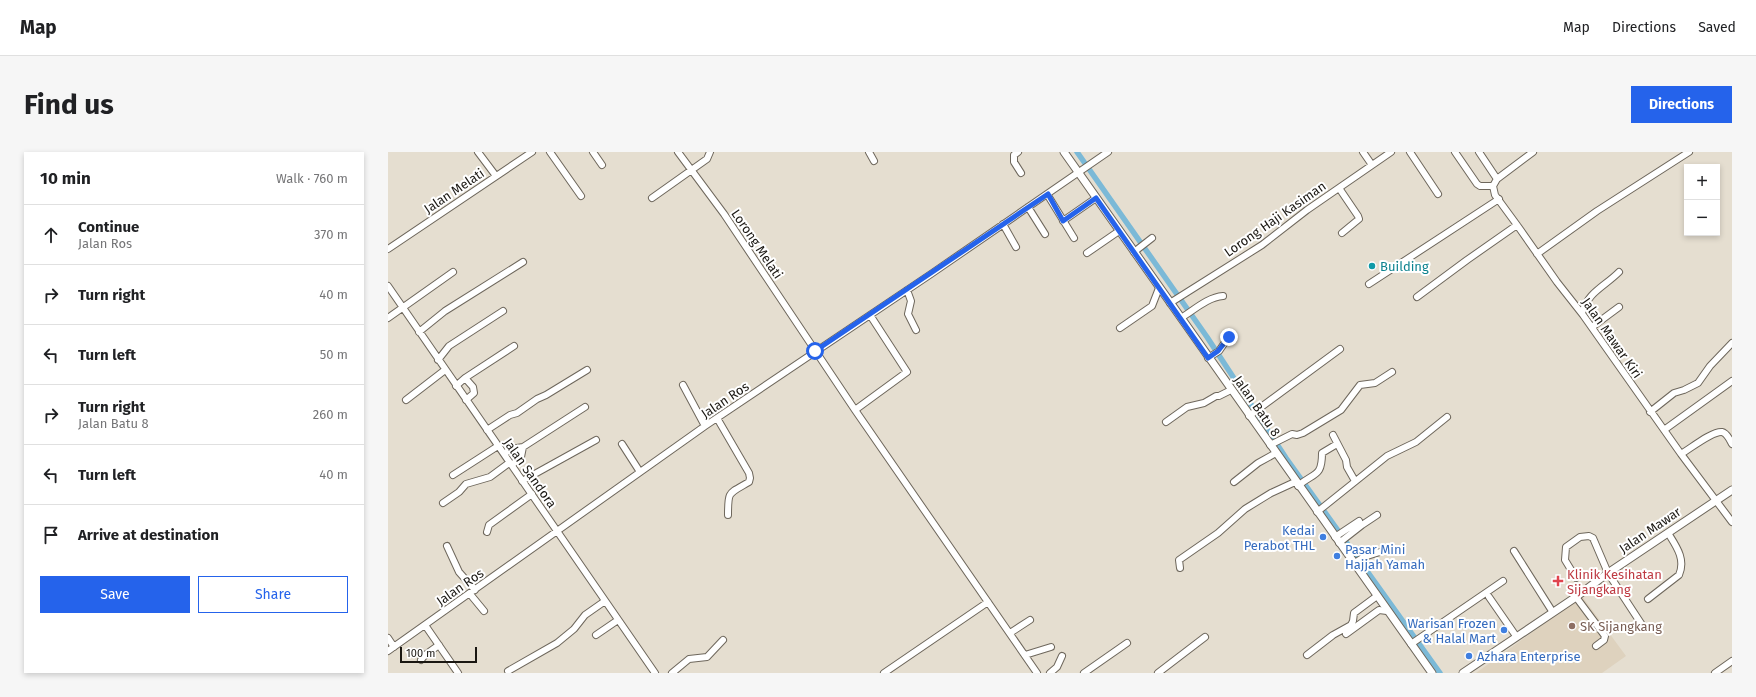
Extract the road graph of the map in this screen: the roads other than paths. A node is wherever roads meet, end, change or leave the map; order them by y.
1 (478, 152) edge
2 (532, 152) edge
3 (550, 152) edge
4 (592, 152) edge
5 (678, 152) edge
6 (710, 152) edge
7 (868, 152) edge
8 (1018, 152) edge
9 (1064, 152) edge
10 (1108, 152) edge
11 (1363, 152) edge
12 (1392, 152) edge
13 (1410, 152) edge
14 (1455, 152) edge
15 (1479, 152) edge
16 (1533, 152) edge
17 (1689, 152) edge
18 (874, 160) dead end
19 (602, 165) dead end
20 (1372, 165) junction
21 (692, 170) junction
22 (1080, 171) junction
23 (1021, 173) dead end
24 (496, 176) junction
25 (1497, 180) junction
26 (1493, 186) junction
27 (1339, 188) junction
28 (1048, 194) junction
29 (1438, 194) dead end
30 (581, 196) dead end
31 (652, 198) dead end
32 (1096, 198) junction
33 (1499, 199) junction
34 (1028, 207) junction
35 (1063, 221) junction
36 (1003, 224) junction
37 (1517, 225) junction
38 (1119, 231) junction
39 (1342, 233) dead end
40 (1045, 234) dead end
41 (1074, 238) dead end
42 (1152, 238) dead end
43 (1016, 247) dead end
44 (388, 248) edge
45 (1136, 250) junction
46 (1087, 253) dead end
47 (1537, 254) junction
48 (523, 262) dead end
49 (453, 272) dead end
50 (1619, 272) dead end
51 (1369, 284) dead end
52 (388, 286) edge
53 (1159, 288) junction
54 (907, 290) junction
55 (1224, 296) dead end
56 (1417, 297) dead end
57 (1172, 301) junction
58 (1618, 307) dead end
59 (403, 308) junction
60 (503, 312) dead end
61 (1582, 314) junction
62 (870, 315) junction
63 (1186, 315) junction
64 (388, 318) edge
65 (1120, 328) dead end
66 (1592, 328) junction
67 (916, 330) dead end
68 (419, 332) junction
69 (1230, 335) dead end
70 (1732, 343) edge
71 (514, 346) dead end
72 (1340, 349) dead end
73 (815, 351) junction
74 (1214, 354) junction
75 (438, 360) junction
76 (445, 370) junction
77 (587, 370) dead end
78 (1392, 372) dead end
79 (466, 378) junction
80 (1732, 382) edge
81 (683, 385) dead end
82 (456, 386) junction
83 (1231, 390) junction
84 (406, 400) dead end
85 (466, 400) junction
86 (585, 407) dead end
87 (855, 410) junction
88 (1650, 412) junction
89 (1251, 415) junction
90 (1447, 417) dead end
91 (717, 418) junction
92 (1166, 422) dead end
93 (705, 426) junction
94 (487, 430) junction
95 (1664, 430) junction
96 (1333, 435) dead end
97 (596, 440) dead end
98 (622, 444) dead end
99 (1337, 444) junction
100 (1732, 444) edge
101 (1271, 445) junction
102 (498, 446) junction
103 (523, 447) junction
104 (1276, 453) junction
105 (504, 454) junction
106 (1681, 454) junction
107 (510, 464) junction
108 (640, 472) junction
109 (453, 475) dead end
110 (522, 481) junction
111 (1355, 481) junction
112 (1234, 482) dead end
113 (1300, 483) junction
114 (1732, 490) edge
115 (532, 494) junction
116 (1717, 500) junction
117 (443, 503) dead end
118 (1318, 512) junction
119 (728, 515) dead end
120 (1376, 515) dead end
121 (1732, 522) edge
122 (557, 531) junction
123 (487, 532) dead end
124 (1668, 533) junction
125 (1340, 538) junction
126 (447, 546) dead end
127 (1383, 551) dead end
128 (1514, 552) dead end
129 (1358, 561) junction
130 (1180, 568) dead end
131 (1608, 573) junction
132 (1576, 578) dead end
133 (1503, 581) dead end
134 (472, 592) junction
135 (1377, 596) junction
136 (1489, 597) dead end
137 (1576, 597) junction
138 (1648, 599) dead end
139 (605, 601) junction
140 (988, 602) junction
141 (484, 611) dead end
142 (1387, 611) junction
143 (1552, 611) junction
144 (618, 620) junction
145 (1030, 620) dead end
146 (425, 625) junction
147 (1644, 628) dead end
148 (1010, 633) junction
149 (1346, 634) dead end
150 (596, 635) dead end
151 (1516, 636) junction
152 (1205, 637) dead end
153 (388, 638) edge
154 (723, 640) dead end
155 (1127, 642) dead end
156 (1411, 644) junction
157 (439, 645) junction
158 (1596, 646) dead end
159 (1051, 647) dead end
160 (391, 649) edge
161 (1307, 655) dead end
162 (1025, 656) junction
163 (1062, 656) dead end
164 (421, 660) dead end
165 (1732, 661) edge
166 (508, 671) dead end
167 (458, 673) edge
168 (655, 673) edge
169 (672, 673) edge
170 (884, 673) edge
171 (1038, 673) edge
172 (1050, 673) edge
173 (1084, 673) edge
174 (1158, 673) edge
175 (1432, 673) edge
176 (1463, 673) edge
177 (1715, 673) edge

1 - 24 street
2 - 24 street, Jalan Melati
3 - 30 street
4 - 19 street
5 - 21 street, Lorong Melati
6 - 21 street
7 - 18 street
8 - 23 street
9 - 22 street, Jalan Batu 8
10 - 22 street, Jalan Ros
11 - 20 street
12 - 20 street, Lorong Haji Kasiman
13 - 29 street
14 - 26 street
15 - 25 street
16 - 25 street
17 - 47 street
20 - 27 street, Lorong Haji Kasiman
21 - 31 street
21 - 73 street, Lorong Melati
22 - 28 street, Jalan Ros
22 - 32 street, Jalan Batu 8
24 - 44 street, Jalan Melati
25 - 26 street
26 - 33 street, Jalan Mawar Kiri
27 - 39 street
27 - 57 street, Lorong Haji Kasiman
28 - 34 street, Jalan Ros
28 - 35 street
32 - 35 street
32 - 38 street, Jalan Batu 8
33 - 37 street, Jalan Mawar Kiri
33 - 51 street
34 - 36 street, Jalan Ros
34 - 40 street
35 - 41 street
36 - 43 street
36 - 54 street, Jalan Ros
37 - 47 street, Jalan Mawar Kiri
37 - 56 street
38 - 45 street, Jalan Batu 8
38 - 46 street
42 - 45 street
45 - 53 street, Jalan Batu 8
47 - 61 street, Jalan Mawar Kiri
48 - 68 street
49 - 59 street
50 - 61 street
52 - 59 street, Jalan Sandora
53 - 57 street, Jalan Batu 8
53 - 65 street
54 - 62 street, Jalan Ros
54 - 67 street
55 - 63 street
57 - 63 street, Jalan Batu 8
58 - 66 street
59 - 64 street
59 - 68 street, Jalan Sandora
60 - 75 street
61 - 66 street, Jalan Mawar Kiri
62 - 73 street, Jalan Ros
62 - 87 street
63 - 74 street, Jalan Batu 8
66 - 88 street, Jalan Mawar Kiri
68 - 75 street, Jalan Sandora
69 - 74 street
70 - 88 street
71 - 79 street
72 - 89 street
73 - 87 street, Lorong Melati
73 - 91 street, Jalan Ros
74 - 83 street, Jalan Batu 8
75 - 76 street, Jalan Sandora
76 - 82 street, Jalan Sandora
76 - 84 street
77 - 94 street
78 - 101 street
79 - 82 street
79 - 85 street
80 - 95 street
81 - 93 street
82 - 85 street, Jalan Sandora
83 - 89 street, Jalan Batu 8
83 - 92 street
85 - 94 street, Jalan Sandora
86 - 103 street
87 - 140 street, Lorong Melati
88 - 95 street, Jalan Mawar Kiri
89 - 101 street, Jalan Batu 8
90 - 111 street
91 - 93 street, Jalan Ros
91 - 119 street
93 - 108 street, Jalan Ros
94 - 102 street, Jalan Sandora
95 - 106 street, Jalan Mawar Kiri
96 - 99 street
97 - 110 street
98 - 108 street
99 - 111 street
99 - 113 street
100 - 106 street
101 - 104 street, Jalan Batu 8
102 - 105 street, Jalan Sandora
102 - 109 street
103 - 105 street
103 - 107 street
104 - 112 street
104 - 113 street, Jalan Batu 8
105 - 107 street, Jalan Sandora
106 - 116 street, Jalan Mawar Kiri
107 - 110 street, Jalan Sandora
107 - 117 street
108 - 122 street, Jalan Ros
110 - 115 street, Jalan Sandora
111 - 118 street
113 - 118 street, Jalan Batu 8
113 - 130 street
114 - 116 street, Jalan Mawar
115 - 122 street, Jalan Sandora
115 - 123 street
116 - 121 street, Jalan Mawar Kiri
116 - 124 street, Jalan Mawar
118 - 125 street, Jalan Batu 8
120 - 125 street
122 - 134 street, Jalan Ros
122 - 139 street, Jalan Sandora
124 - 131 street, Jalan Mawar
124 - 138 street
125 - 129 street, Jalan Batu 8
126 - 134 street
127 - 129 street
128 - 143 street
129 - 135 street, Jalan Batu 8
131 - 132 street
131 - 137 street, Jalan Mawar
131 - 147 street
133 - 156 street
134 - 141 street
134 - 146 street, Jalan Ros
135 - 142 street, Jalan Batu 8
135 - 161 street
136 - 151 street
137 - 143 street, Jalan Mawar
137 - 158 street
139 - 144 street, Jalan Sandora
139 - 166 street
140 - 148 street, Lorong Melati
140 - 170 street
142 - 149 street
142 - 156 street, Jalan Batu 8
143 - 151 street, Jalan Mawar
144 - 150 street
144 - 168 street, Jalan Sandora
145 - 148 street
146 - 157 street
146 - 160 street, Jalan Ros
148 - 162 street, Lorong Melati
151 - 176 street, Jalan Mawar
152 - 174 street
153 - 160 street
154 - 169 street
155 - 173 street
156 - 175 street, Jalan Batu 8
157 - 164 street
157 - 167 street
159 - 162 street
162 - 171 street, Lorong Melati
163 - 172 street
165 - 177 street

